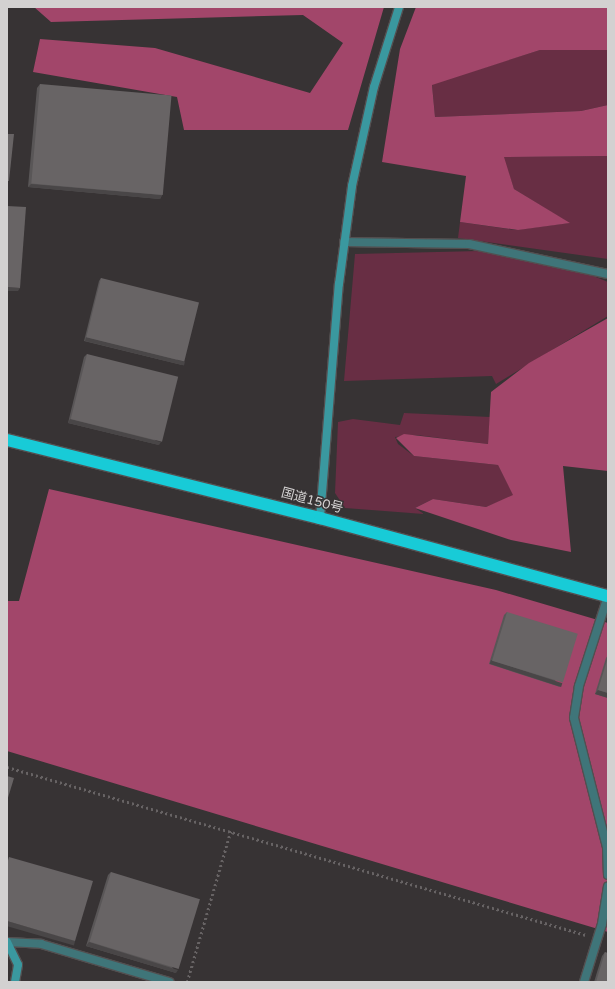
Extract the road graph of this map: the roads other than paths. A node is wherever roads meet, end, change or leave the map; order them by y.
1 (400, 7) edge
2 (344, 242) junction
3 (607, 274) edge
4 (7, 440) edge
5 (320, 518) junction
6 (608, 596) edge
7 (608, 875) edge
8 (608, 886) edge
9 (7, 942) edge
10 (15, 982) edge
11 (169, 982) edge
12 (584, 982) edge

1 - 2 street
2 - 3 street
2 - 5 street
4 - 5 highway, 国道150号
5 - 6 highway, 国道150号
6 - 7 street
8 - 12 street
9 - 10 street
9 - 11 street

